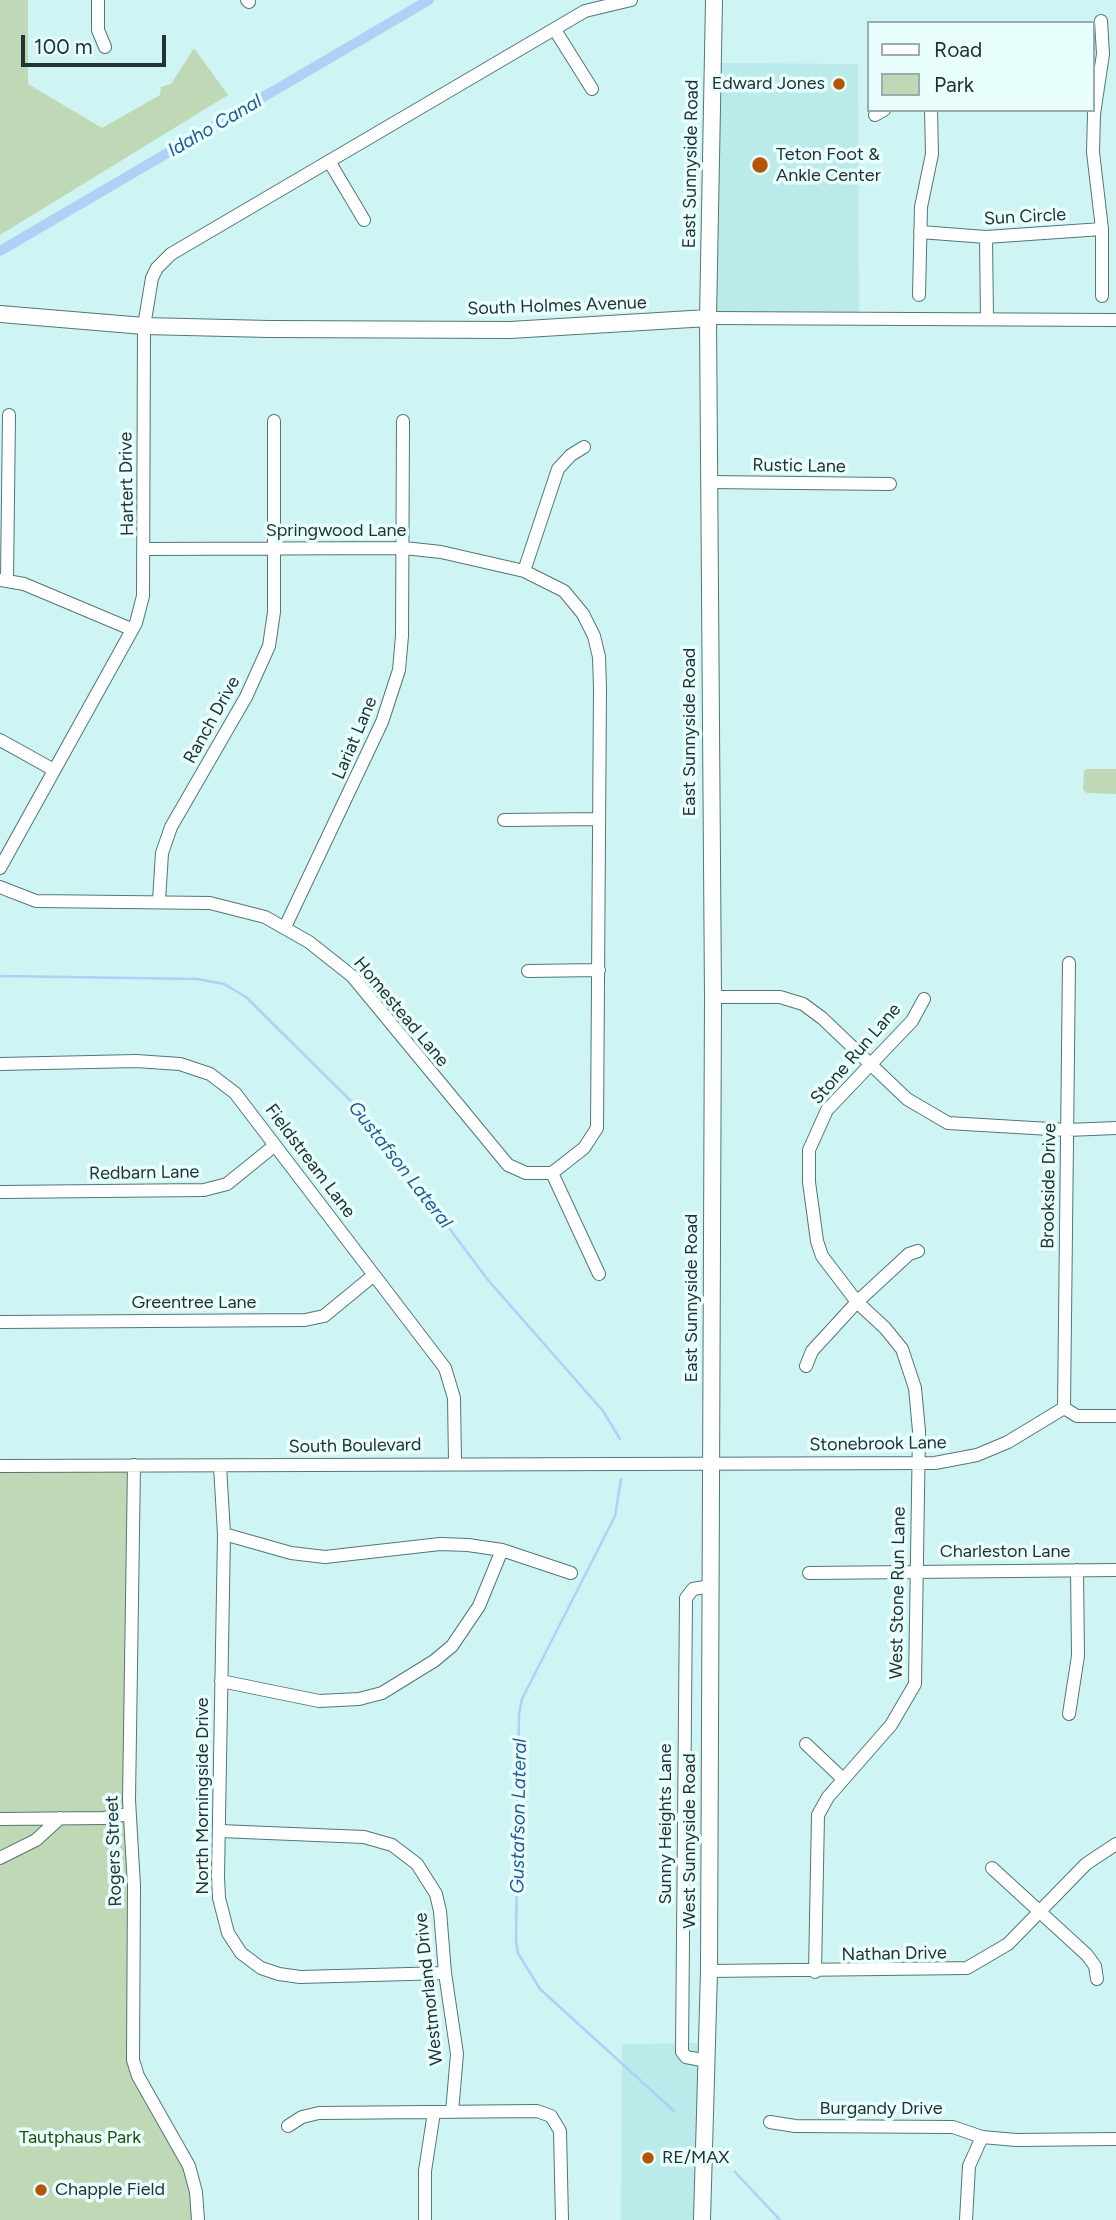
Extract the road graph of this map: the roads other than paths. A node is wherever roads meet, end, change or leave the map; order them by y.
1 (98, 0) edge
2 (631, 0) edge
3 (714, 0) edge
4 (1101, 21) dead end
5 (555, 30) junction
6 (105, 47) dead end
7 (1096, 82) edge
8 (592, 89) dead end
9 (1095, 105) edge
10 (931, 112) edge
11 (1095, 112) edge
12 (329, 161) junction
13 (364, 220) dead end
14 (1102, 229) junction
15 (919, 232) junction
16 (986, 237) junction
17 (919, 295) dead end
18 (1102, 296) dead end
19 (0, 314) edge
20 (708, 318) junction
21 (987, 319) junction
22 (1116, 320) edge
23 (144, 326) junction
24 (9, 415) dead end
25 (274, 421) dead end
26 (403, 421) dead end
27 (584, 447) dead end
28 (708, 482) junction
29 (890, 484) dead end
30 (404, 548) junction
31 (145, 549) junction
32 (274, 549) junction
33 (524, 571) junction
34 (3, 580) edge
35 (131, 629) junction
36 (0, 740) edge
37 (54, 770) junction
38 (599, 819) junction
39 (504, 820) dead end
40 (0, 868) edge
41 (0, 887) edge
42 (159, 901) junction
43 (285, 927) junction
44 (1069, 963) dead end
45 (599, 970) junction
46 (528, 971) dead end
47 (713, 997) junction
48 (924, 999) dead end
49 (872, 1063) junction
50 (0, 1064) edge
51 (1116, 1128) edge
52 (1067, 1130) junction
53 (274, 1146) junction
54 (547, 1174) junction
55 (0, 1192) edge
56 (918, 1251) dead end
57 (599, 1274) dead end
58 (374, 1275) junction
59 (857, 1302) junction
60 (0, 1322) edge
61 (806, 1366) dead end
62 (1064, 1408) junction
63 (1116, 1416) edge
64 (919, 1433) joint
65 (455, 1462) junction
66 (710, 1463) junction
67 (917, 1463) junction
68 (134, 1465) junction
69 (0, 1466) edge
70 (220, 1466) junction
71 (224, 1534) junction
72 (502, 1550) junction
73 (917, 1570) junction
74 (1077, 1570) junction
75 (1116, 1570) edge
76 (571, 1573) dead end
77 (809, 1573) dead end
78 (711, 1586) junction
79 (221, 1681) junction
80 (1069, 1714) dead end
81 (806, 1744) dead end
82 (843, 1779) junction
83 (129, 1814) junction
84 (60, 1818) junction
85 (0, 1819) edge
86 (220, 1831) junction
87 (1116, 1844) edge
88 (0, 1858) edge
89 (992, 1868) dead end
90 (1042, 1912) junction
91 (709, 1971) junction
92 (814, 1972) junction
93 (445, 1973) junction
94 (1097, 1979) dead end
95 (707, 2060) junction
96 (435, 2112) junction
97 (452, 2112) junction
98 (770, 2122) dead end
99 (288, 2126) dead end
100 (982, 2137) junction
101 (1116, 2139) edge
102 (198, 2220) edge
103 (425, 2220) edge
104 (562, 2220) edge
105 (702, 2220) edge
106 (966, 2220) edge

1 - 6 street
2 - 5 street, Hartert Drive
3 - 20 main road, East Sunnyside Road
4 - 7 street
5 - 8 street
5 - 12 street, Hartert Drive
7 - 9 street
10 - 15 street
11 - 14 street
12 - 13 street
12 - 23 street, Hartert Drive
14 - 16 street, Sun Circle
14 - 18 street
15 - 16 street, Sun Circle
15 - 17 street
16 - 21 street
19 - 23 main road, South Holmes Avenue
20 - 21 street, South Holmes Avenue
20 - 23 main road, South Holmes Avenue
20 - 28 main road, East Sunnyside Road
21 - 22 street, South Holmes Avenue
23 - 31 street, Hartert Drive
24 - 34 street
25 - 32 street, Ranch Drive
26 - 30 street, Lariat Lane
27 - 33 street
28 - 29 street, Rustic Lane
28 - 47 main road, East Sunnyside Road
30 - 32 street, Springwood Lane
30 - 33 street, Springwood Lane
30 - 43 street, Lariat Lane
31 - 32 street, Springwood Lane
31 - 35 street, Hartert Drive
32 - 42 street, Ranch Drive
33 - 38 street, Springwood Lane
34 - 35 street
35 - 37 street, Hartert Drive
36 - 37 street
37 - 40 street, Hartert Drive
38 - 39 street
38 - 45 street, Springwood Lane
41 - 42 street, Homestead Lane
42 - 43 street, Homestead Lane
43 - 54 street, Homestead Lane
44 - 52 street, Brookside Drive
45 - 46 street
45 - 54 street, Springwood Lane
47 - 49 street
47 - 66 main road, East Sunnyside Road
48 - 49 street, Stone Run Lane
49 - 52 street
49 - 59 street, Stone Run Lane
50 - 53 street, Fieldstream Lane
51 - 52 street
52 - 62 street, Brookside Drive
53 - 55 street, Redbarn Lane
53 - 58 street, Fieldstream Lane
54 - 57 street
56 - 59 street
58 - 60 street, Greentree Lane
58 - 65 street, Fieldstream Lane
59 - 61 street
59 - 64 street, Stone Run Lane
62 - 63 street
62 - 67 street, Stonebrook Lane
64 - 67 street, West Stone Run Lane
65 - 66 street, South Boulevard
65 - 70 street, South Boulevard
66 - 67 street, Stonebrook Lane
66 - 78 main road, West Sunnyside Road
67 - 73 street, West Stone Run Lane
68 - 69 street, South Boulevard
68 - 70 street, South Boulevard
68 - 83 street, Rogers Street
70 - 71 street, North Morningside Drive
71 - 72 street
71 - 79 street, North Morningside Drive
72 - 76 street
72 - 79 street
73 - 74 street, Charleston Lane
73 - 77 street, Charleston Lane
73 - 82 street, West Stone Run Lane
74 - 75 street, Charleston Lane
74 - 80 street
78 - 91 main road, West Sunnyside Road
78 - 95 street, Sunny Heights Lane
79 - 86 street, North Morningside Drive
81 - 82 street
82 - 92 street, West Stone Run Lane
83 - 84 street
83 - 102 street, Rogers Street
84 - 85 street
84 - 88 street
86 - 93 street, Westmorland Drive
86 - 93 street, North Morningside Drive
87 - 90 street, Nathan Drive
89 - 90 street
90 - 92 street, Nathan Drive
90 - 94 street
91 - 92 street, Nathan Drive
91 - 95 main road, West Sunnyside Road
93 - 97 street, Westmorland Drive
95 - 105 main road, West Sunnyside Road
96 - 97 street
96 - 99 street
96 - 103 street
97 - 104 street
98 - 100 street, Burgandy Drive
100 - 101 street, Burgandy Drive
100 - 106 street

